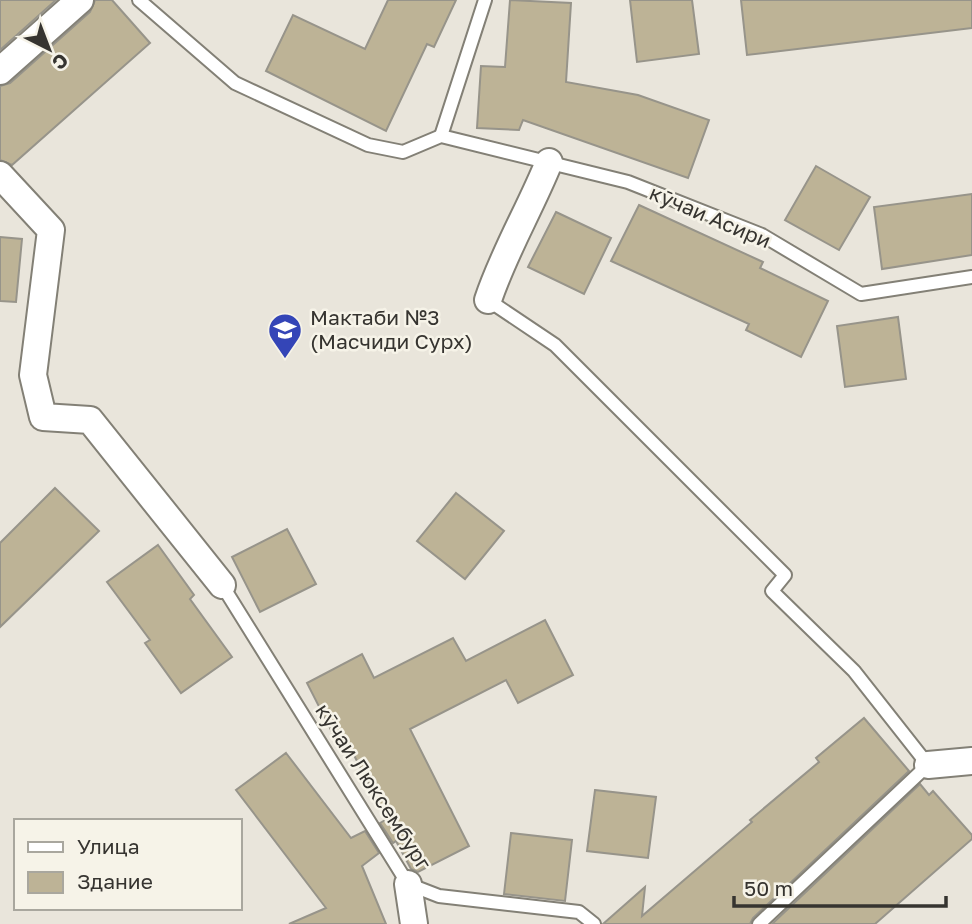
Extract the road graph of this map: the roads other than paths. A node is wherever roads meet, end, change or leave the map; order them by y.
1 (79, 0) edge
2 (139, 0) edge
3 (485, 0) edge
4 (0, 71) edge
5 (441, 136) junction
6 (549, 162) junction
7 (0, 176) edge
8 (972, 277) edge
9 (488, 300) joint
10 (222, 585) joint
11 (972, 761) edge
12 (928, 765) junction
13 (408, 884) junction
14 (414, 924) edge
15 (594, 924) edge
16 (759, 924) edge

1 - 4 street
2 - 5 lane
3 - 5 lane
5 - 6 lane, кӯчаи Асири
6 - 8 lane, кӯчаи Асири
6 - 9 street
7 - 10 street
9 - 12 lane
10 - 13 lane, кӯчаи Люксембург
11 - 12 street
12 - 16 lane
13 - 14 street
13 - 15 lane, кӯчаи Люксембург

